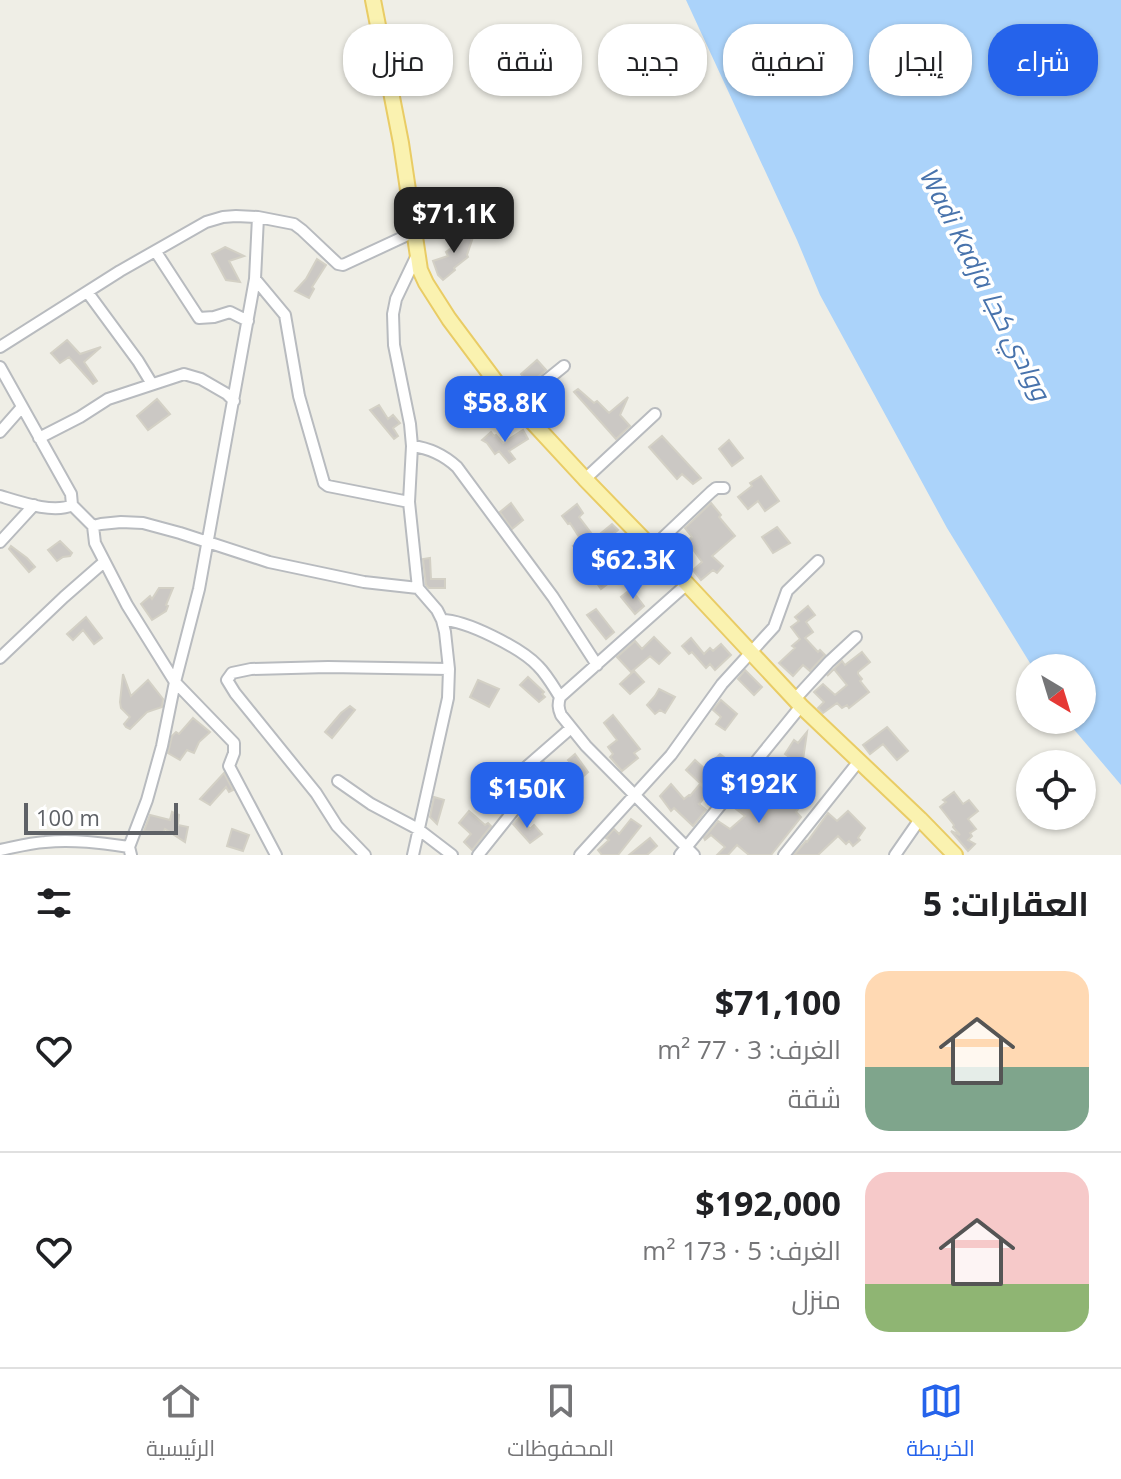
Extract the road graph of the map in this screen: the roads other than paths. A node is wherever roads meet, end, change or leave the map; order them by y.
1 (373, 0) edge
2 (258, 217) junction
3 (414, 232) junction
4 (156, 252) junction
5 (417, 255) junction
6 (255, 279) junction
7 (88, 293) junction
8 (248, 321) junction
9 (0, 347) edge
10 (564, 366) dead end
11 (0, 367) edge
12 (152, 384) junction
13 (234, 401) junction
14 (517, 404) junction
15 (22, 407) junction
16 (655, 414) dead end
17 (0, 432) edge
18 (39, 438) junction
19 (412, 446) junction
20 (585, 479) junction
21 (724, 488) dead end
22 (0, 496) edge
23 (409, 502) junction
24 (34, 505) junction
25 (72, 505) junction
26 (93, 526) junction
27 (0, 542) edge
28 (208, 543) junction
29 (652, 548) junction
30 (818, 561) dead end
31 (104, 562) junction
32 (687, 584) junction
33 (418, 588) junction
34 (442, 620) junction
35 (856, 637) dead end
36 (751, 651) junction
37 (0, 658) edge
38 (597, 665) junction
39 (449, 669) junction
40 (175, 682) junction
41 (560, 697) junction
42 (798, 703) junction
43 (571, 728) junction
44 (859, 761) junction
45 (338, 781) dead end
46 (634, 794) junction
47 (920, 819) junction
48 (418, 829) junction
49 (0, 850) edge
50 (130, 851) edge
51 (687, 852) edge
52 (276, 855) edge
53 (365, 855) edge
54 (413, 855) edge
55 (452, 855) edge
56 (478, 855) edge
57 (580, 855) edge
58 (784, 855) edge
59 (895, 855) edge
60 (955, 855) edge

1 - 3 main road
2 - 3 street
2 - 4 street
2 - 6 street
3 - 5 main road
4 - 7 street
4 - 8 street
5 - 14 main road
5 - 19 street
6 - 8 street
6 - 23 street
7 - 9 street
7 - 12 street
8 - 13 street
10 - 14 street
11 - 15 street
12 - 13 street
12 - 18 street
13 - 28 street
14 - 20 main road
15 - 17 street
15 - 18 street
16 - 20 street
18 - 25 street
19 - 23 street
19 - 38 street
20 - 29 main road
21 - 29 street
22 - 24 street
23 - 33 street
24 - 25 street
24 - 27 street
25 - 26 street
26 - 28 street
26 - 31 street
28 - 33 street
28 - 40 street
29 - 32 main road
30 - 36 street
31 - 37 street
31 - 40 street
32 - 36 main road
32 - 38 street
33 - 34 street
34 - 39 street
34 - 41 street
35 - 42 street
36 - 42 main road
36 - 46 street
38 - 41 street
39 - 48 street
39 - 53 street
40 - 50 street
40 - 52 street
41 - 43 street
42 - 44 main road
42 - 51 street
43 - 46 street
43 - 56 street
44 - 47 main road
44 - 58 street
45 - 48 street
46 - 51 street
46 - 57 street
47 - 59 street
47 - 60 main road
48 - 54 street
48 - 55 street
49 - 50 street

